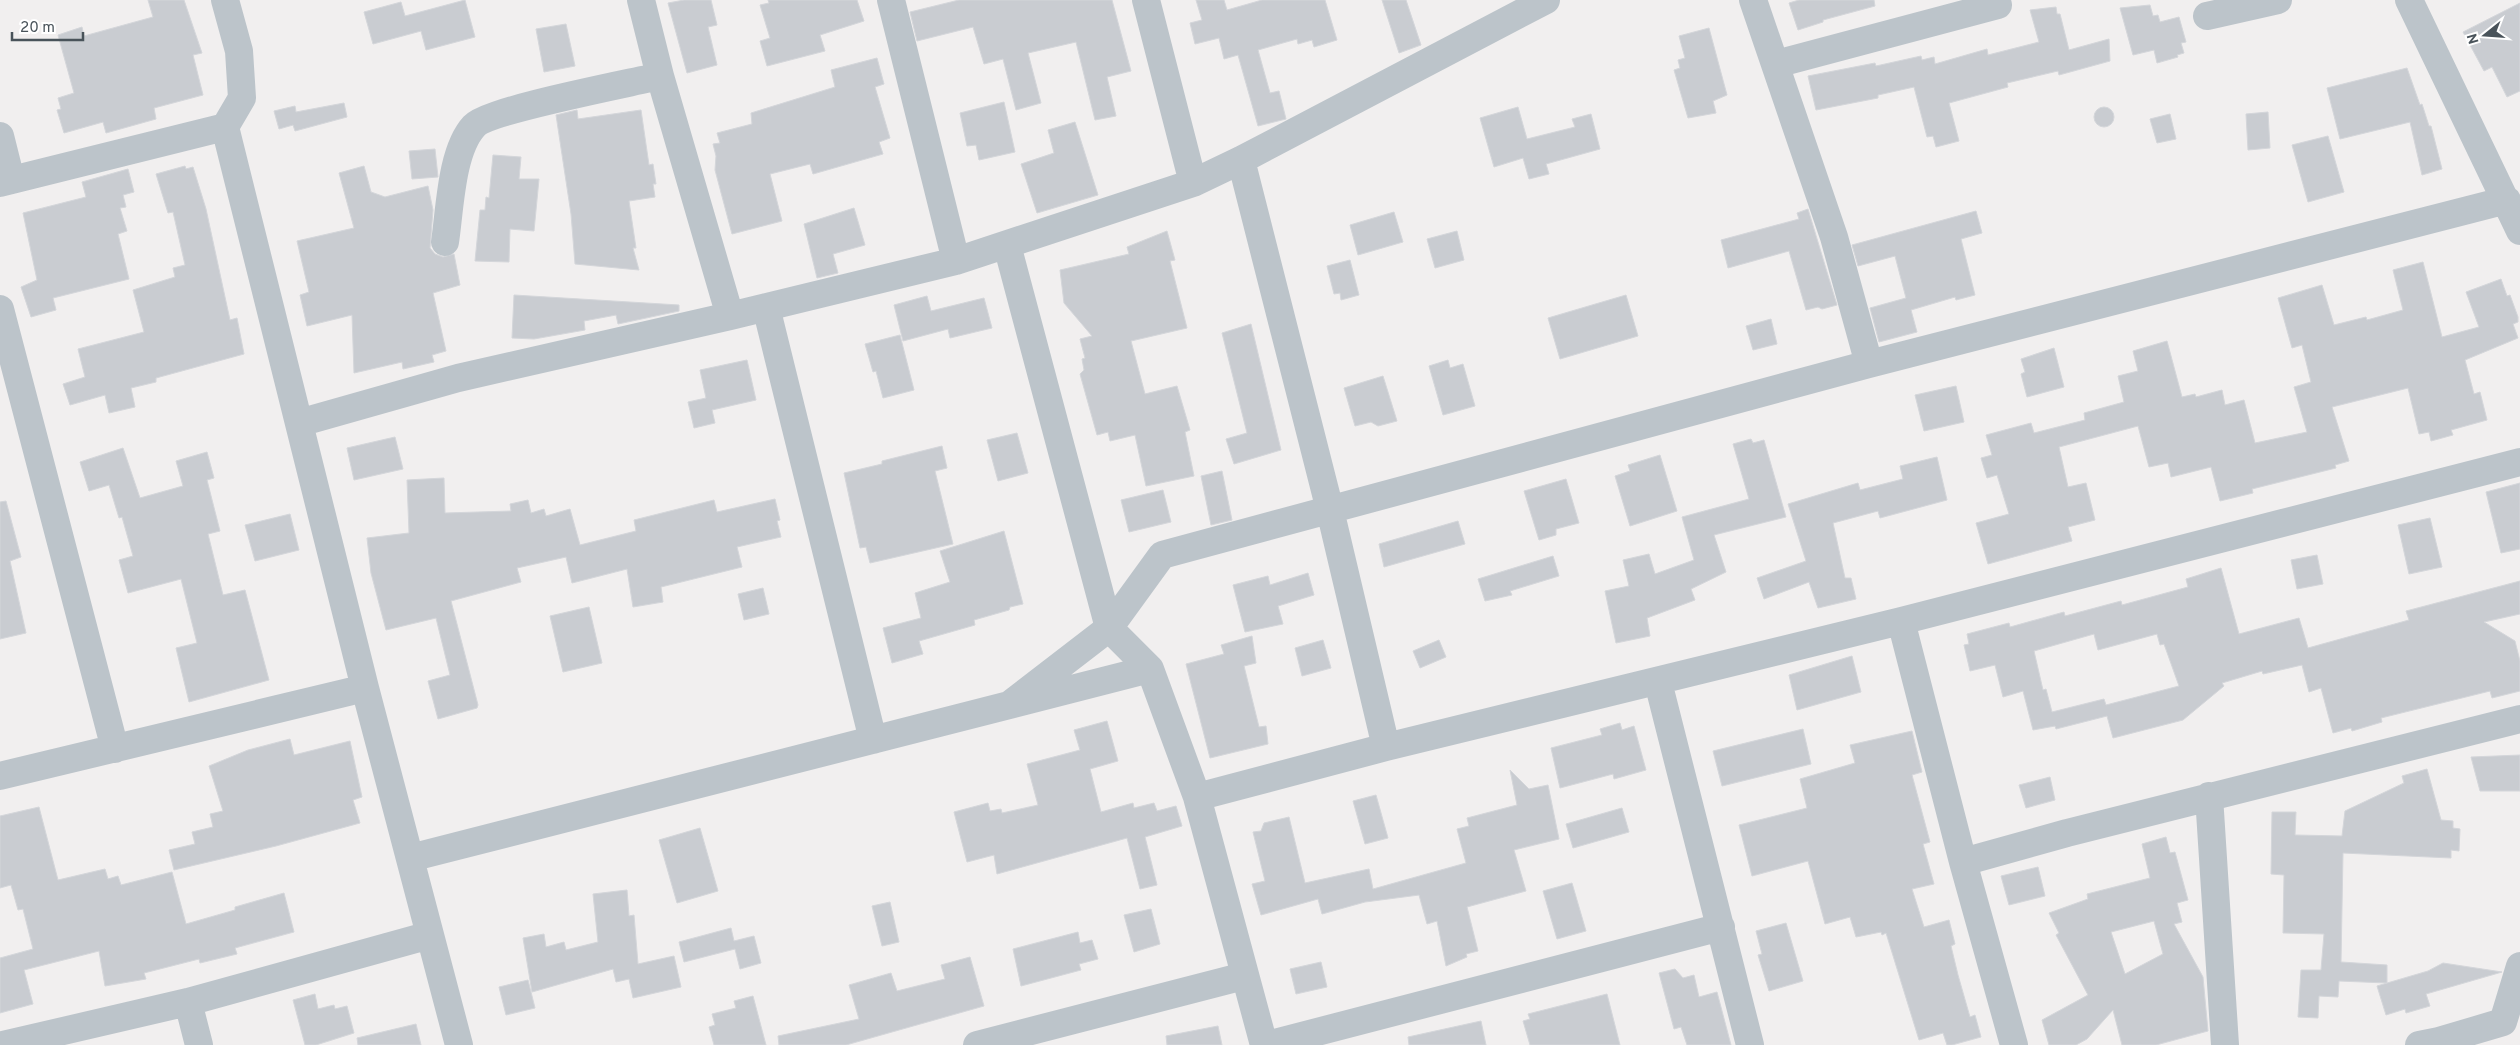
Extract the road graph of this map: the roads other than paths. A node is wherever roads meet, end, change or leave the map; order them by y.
1 (225, 0) edge
2 (641, 0) edge
3 (891, 0) edge
4 (1146, 0) edge
5 (1546, 0) edge
6 (1754, 0) edge
7 (2278, 0) edge
8 (2409, 0) edge
9 (1998, 5) dead end
10 (2207, 16) dead end
11 (1776, 64) junction
12 (660, 76) junction
13 (225, 127) junction
14 (0, 136) edge
15 (1241, 160) junction
16 (5, 181) edge
17 (1193, 183) junction
18 (2507, 200) junction
19 (2520, 230) edge
20 (444, 242) dead end
21 (1006, 245) junction
22 (956, 261) junction
23 (766, 307) junction
24 (0, 308) edge
25 (730, 316) junction
26 (1869, 364) junction
27 (299, 423) junction
28 (2520, 462) edge
29 (1330, 510) junction
30 (1901, 622) junction
31 (1109, 628) junction
32 (1150, 669) junction
33 (1658, 682) junction
34 (365, 688) junction
35 (1009, 705) junction
36 (2520, 719) edge
37 (873, 740) junction
38 (1386, 747) junction
39 (115, 749) junction
40 (0, 776) edge
41 (2209, 796) junction
42 (1197, 797) junction
43 (410, 858) junction
44 (1963, 862) junction
45 (1721, 928) junction
46 (430, 935) junction
47 (2520, 966) edge
48 (1244, 976) junction
49 (188, 1002) junction
50 (2511, 1023) edge
51 (2433, 1044) edge
52 (3, 1045) edge
53 (199, 1045) edge
54 (459, 1045) edge
55 (977, 1045) edge
56 (1266, 1045) edge
57 (1750, 1045) edge
58 (2014, 1045) edge
59 (2225, 1045) edge

1 - 13 street
2 - 12 street
3 - 22 street
4 - 17 street
5 - 15 street
6 - 11 street
7 - 10 street
8 - 18 street
9 - 11 street
11 - 26 street
12 - 20 street
12 - 25 street
13 - 16 street
13 - 27 street
14 - 16 street
15 - 17 street
15 - 29 street
17 - 21 street
18 - 19 street
18 - 26 street
21 - 22 street
21 - 31 street
22 - 23 street
23 - 25 street
23 - 37 street
24 - 39 street
25 - 27 street
26 - 29 street
27 - 34 street
28 - 30 street
29 - 31 street
29 - 38 street
30 - 33 street
30 - 44 street
31 - 32 street
31 - 35 street
32 - 35 street
32 - 42 street
33 - 38 street
33 - 45 street
34 - 39 street
34 - 43 street
35 - 37 street
36 - 41 street
37 - 43 street
38 - 42 street
39 - 40 street
41 - 44 street
41 - 59 street
42 - 48 street
43 - 46 street
44 - 58 street
45 - 56 street
45 - 57 street
46 - 49 street
46 - 54 street
47 - 50 street
48 - 55 street
48 - 56 street
49 - 52 street
49 - 53 street
50 - 51 street

